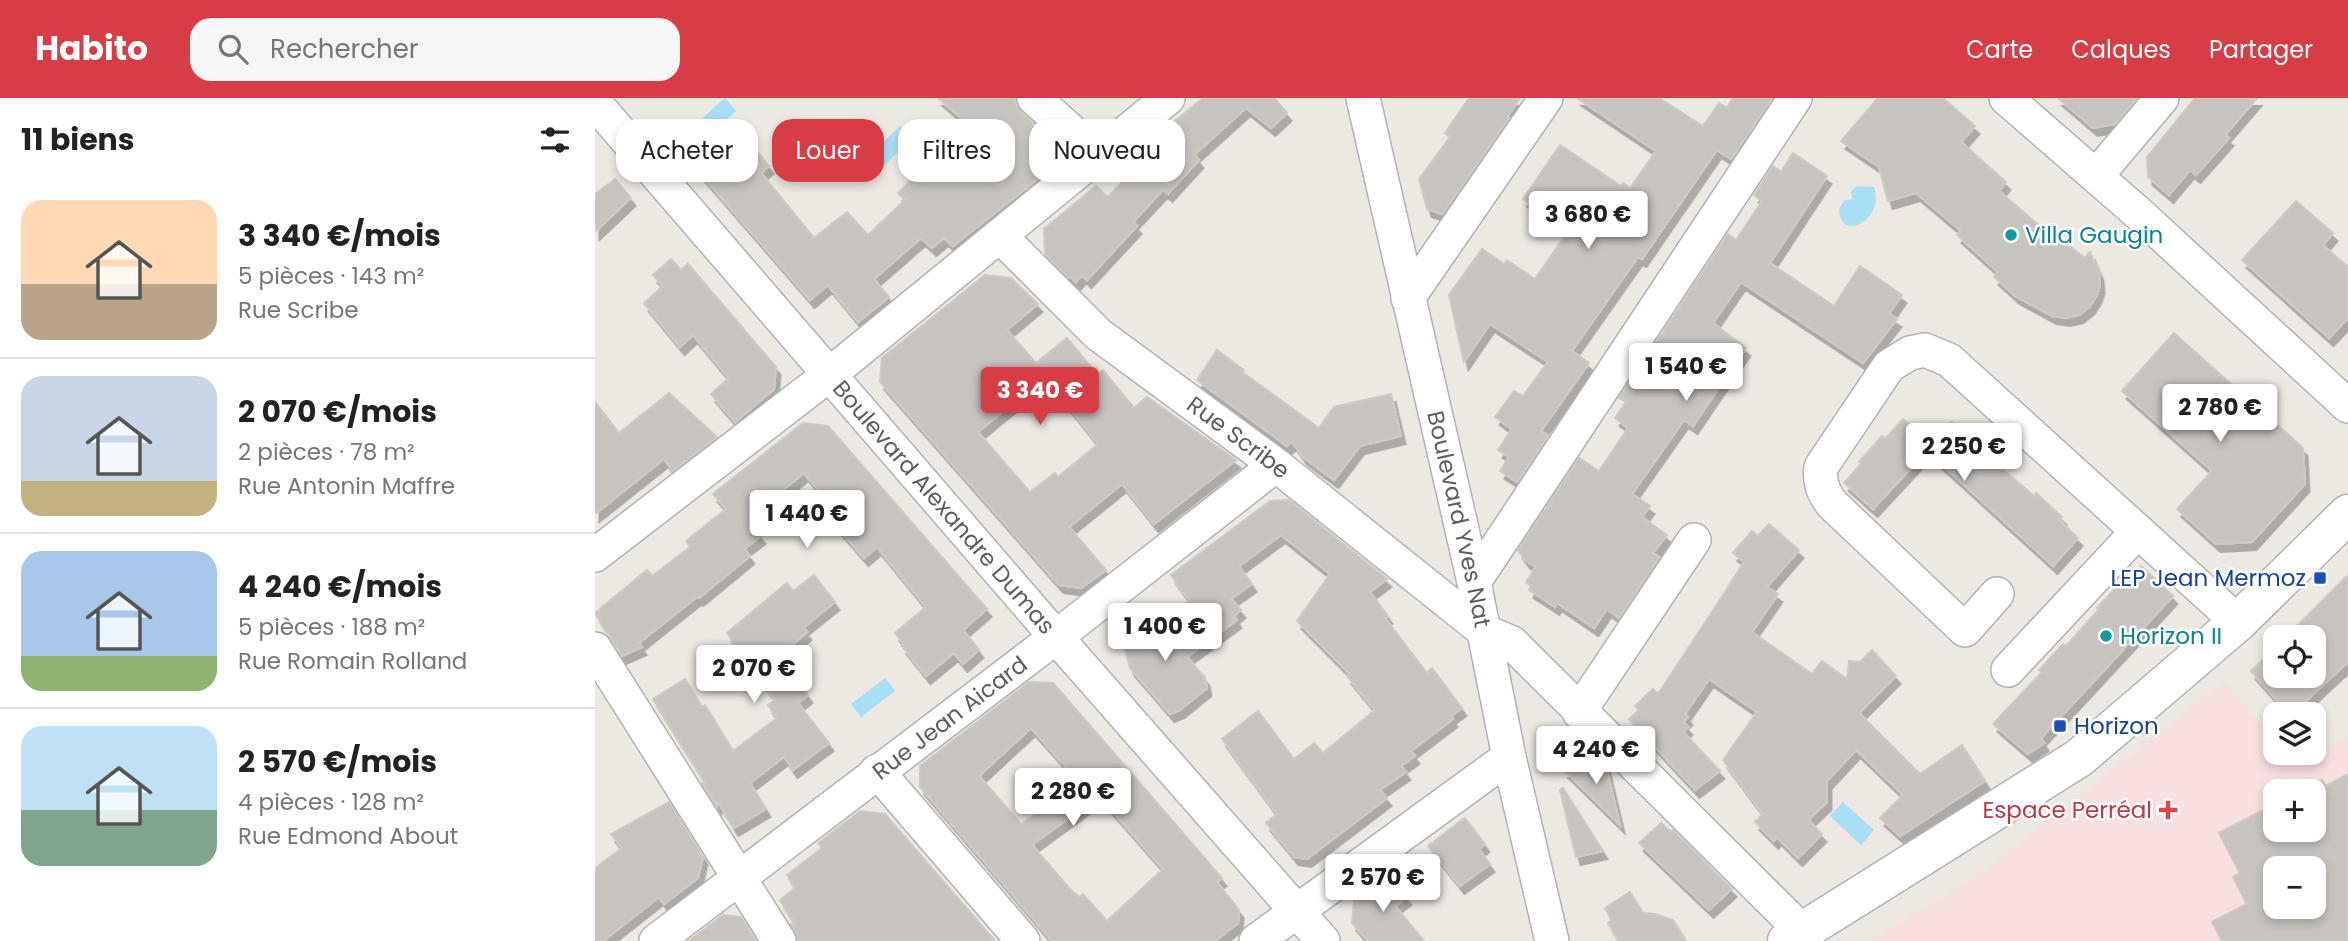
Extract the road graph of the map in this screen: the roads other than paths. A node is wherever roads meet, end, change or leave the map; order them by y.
1 (1034, 98) edge
2 (1168, 98) edge
3 (1363, 98) edge
4 (1546, 98) edge
5 (1795, 98) edge
6 (2005, 98) edge
7 (2162, 98) edge
8 (598, 104) edge
9 (1058, 119) edge
10 (1143, 119) edge
11 (2096, 176) junction
12 (1067, 182) edge
13 (1000, 236) junction
14 (1408, 298) junction
15 (830, 374) junction
16 (2348, 406) edge
17 (1276, 465) junction
18 (2348, 514) edge
19 (2138, 531) junction
20 (1694, 540) dead end
21 (595, 555) edge
22 (1474, 582) junction
23 (1997, 594) dead end
24 (2238, 622) junction
25 (1484, 631) junction
26 (1056, 638) junction
27 (595, 649) edge
28 (2008, 670) dead end
29 (1579, 712) junction
30 (1509, 757) junction
31 (877, 771) junction
32 (740, 877) junction
33 (1296, 911) junction
34 (1795, 936) edge
35 (656, 941) edge
36 (779, 941) edge
37 (1024, 941) edge
38 (1255, 941) edge
39 (1322, 941) edge
40 (1552, 941) edge

1 - 9 street
2 - 10 street
3 - 14 street, Boulevard Yves Nat
4 - 14 street
5 - 22 street
6 - 11 street
7 - 11 street
8 - 15 street, Boulevard Alexandre Dumas
11 - 16 street
12 - 13 street
13 - 15 street
13 - 17 street, Rue Scribe
14 - 22 street, Boulevard Yves Nat
15 - 21 street
15 - 26 street, Boulevard Alexandre Dumas
17 - 25 street, Rue Scribe
17 - 26 street, Rue Jean Aicard
18 - 24 street
19 - 23 street
19 - 24 street
19 - 28 street
20 - 29 street
22 - 25 street, Boulevard Yves Nat
24 - 34 street
25 - 29 street, Rue Scribe
25 - 30 street, Boulevard Yves Nat
26 - 31 street, Rue Jean Aicard
26 - 33 street, Boulevard Alexandre Dumas
27 - 32 street
29 - 34 street, Rue Scribe
30 - 33 street
30 - 40 street, Boulevard Yves Nat
31 - 32 street, Rue Jean Aicard
31 - 37 street
32 - 35 street, Rue Jean Aicard
32 - 36 street
33 - 38 street
33 - 39 street, Boulevard Alexandre Dumas

